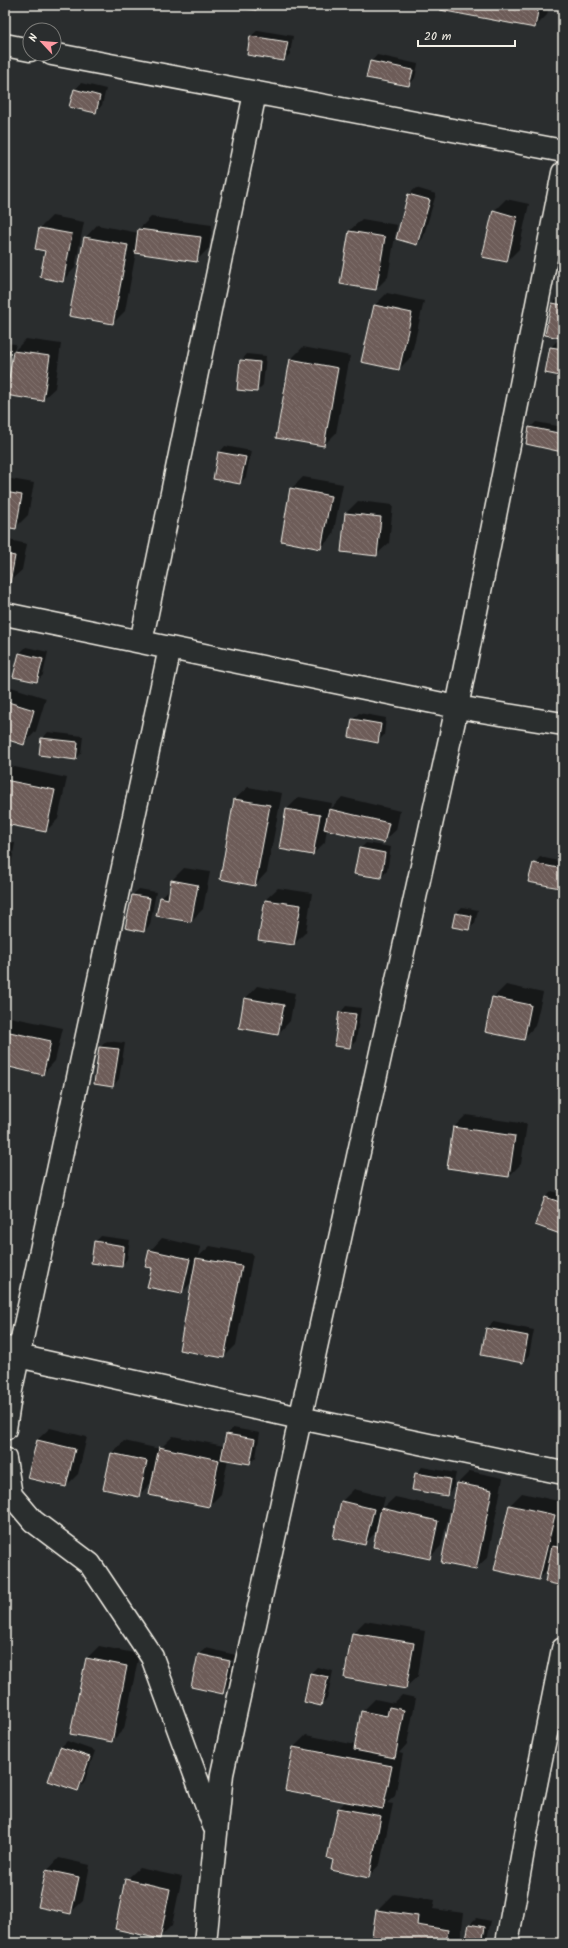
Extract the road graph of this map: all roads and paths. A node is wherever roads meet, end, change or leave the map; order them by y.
1 (5, 45) edge
2 (22, 48) edge
3 (62, 56) edge
4 (255, 93) junction
5 (563, 151) edge
6 (563, 173) edge
7 (5, 614) edge
8 (141, 642) junction
9 (170, 648) junction
10 (457, 707) junction
11 (563, 724) edge
12 (12, 1351) edge
13 (300, 1418) junction
14 (5, 1429) edge
15 (5, 1459) edge
16 (563, 1473) edge
17 (563, 1650) edge
18 (216, 1831) junction
19 (205, 1943) edge
20 (507, 1943) edge

1 - 2 street
3 - 4 street
4 - 5 street
4 - 8 street
6 - 10 street
7 - 8 street
8 - 9 street
9 - 10 street
9 - 12 street
10 - 11 street
10 - 13 street
12 - 13 street
12 - 14 street
13 - 16 street
13 - 18 street
15 - 18 street
17 - 20 street
18 - 19 street

